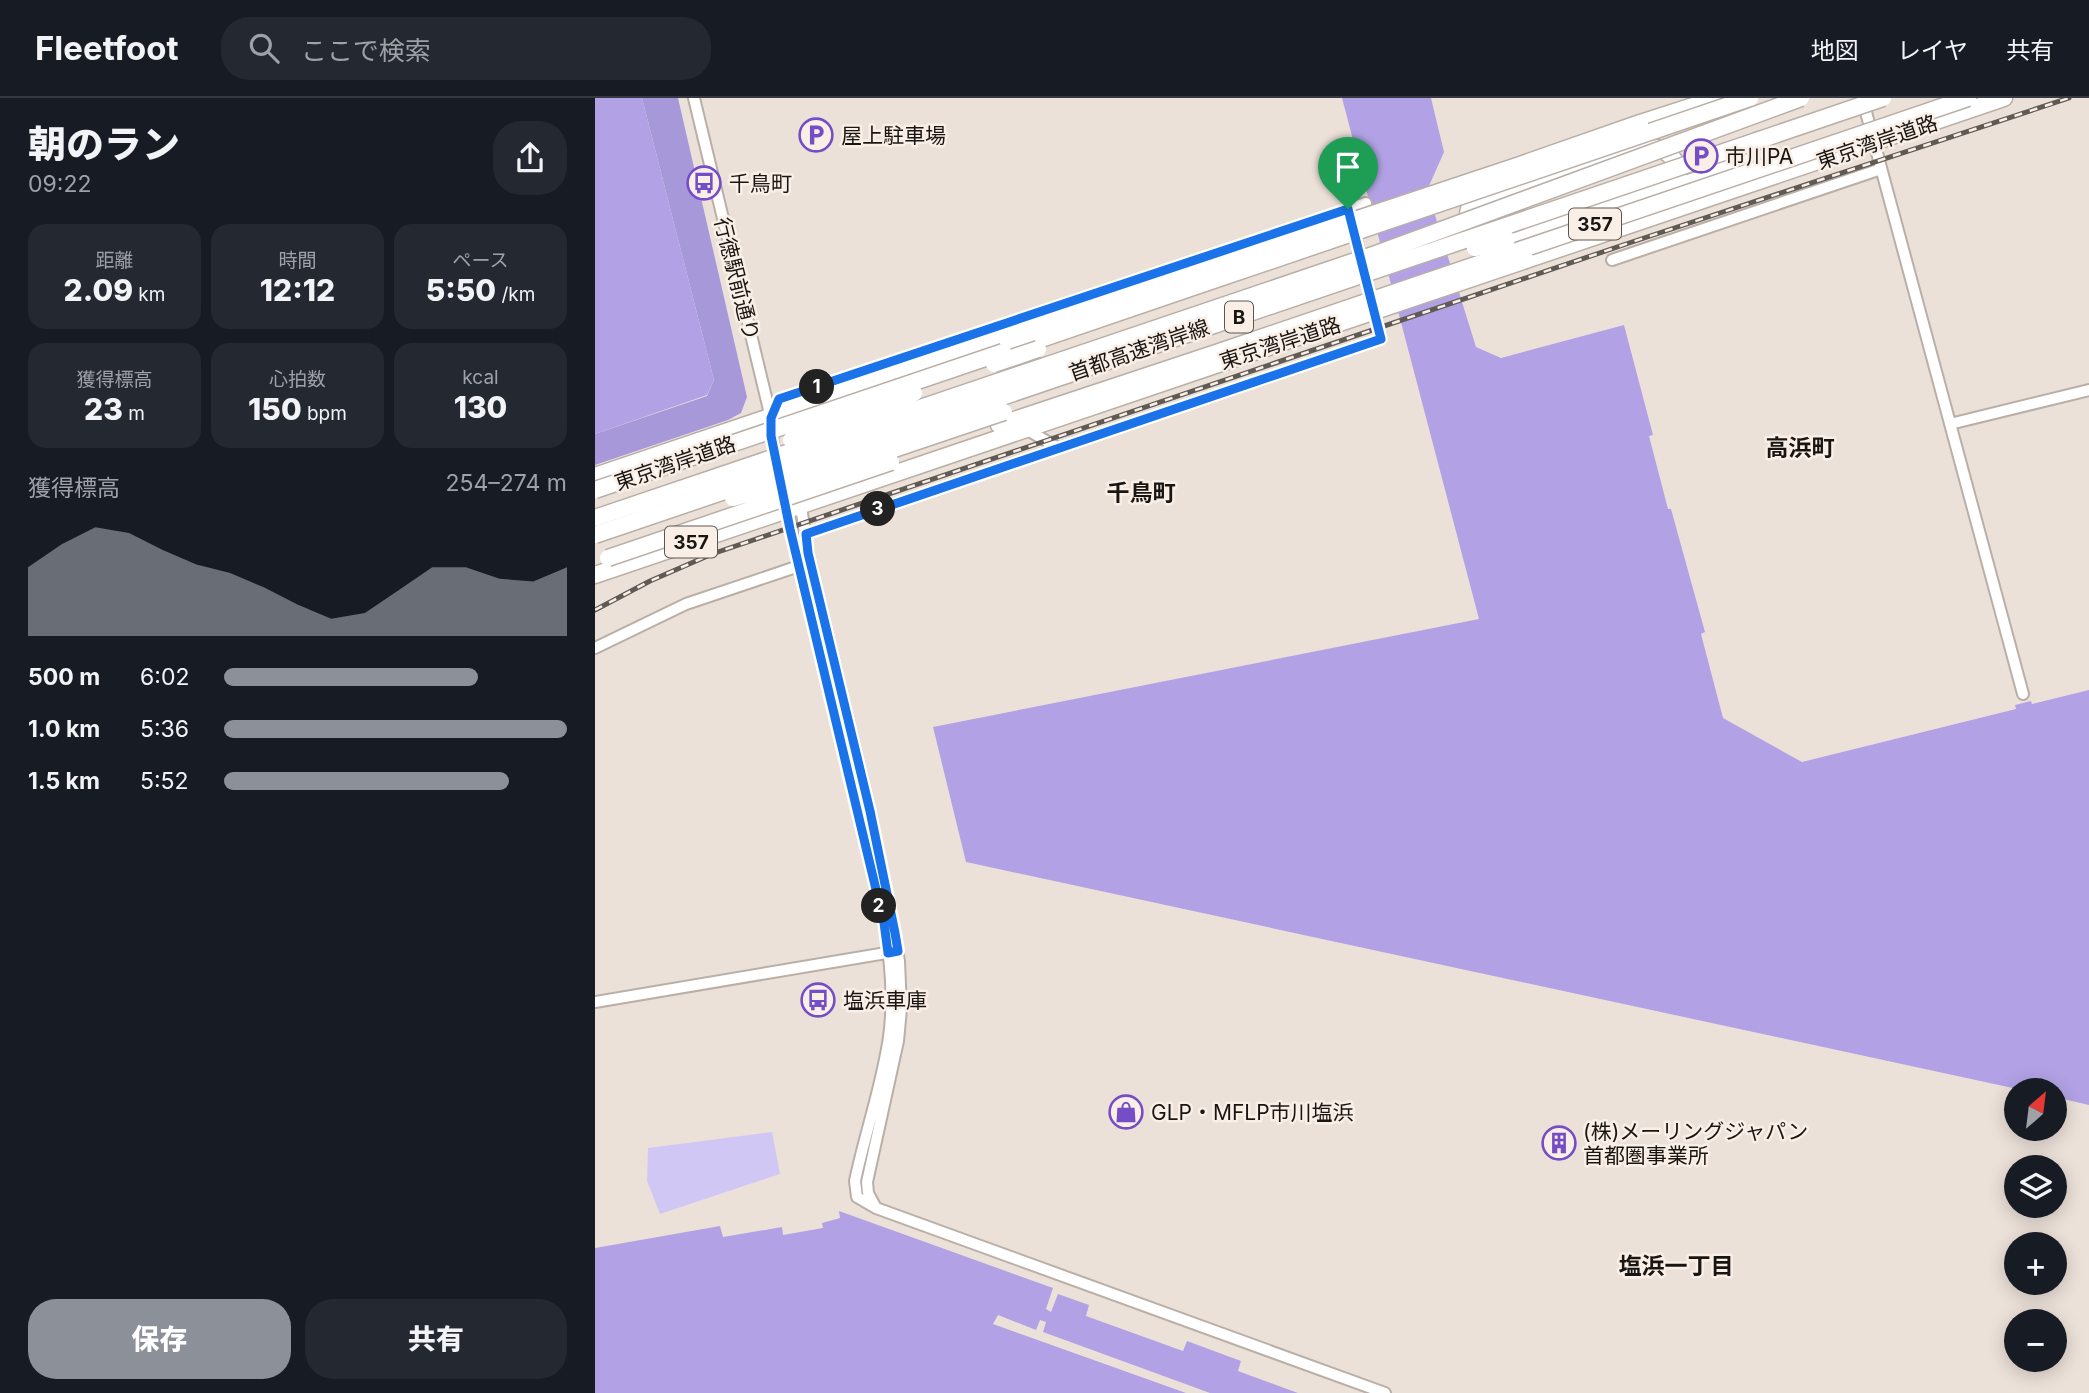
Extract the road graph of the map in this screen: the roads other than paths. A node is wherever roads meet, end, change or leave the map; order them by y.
1 (694, 98) edge
2 (1718, 98) edge
3 (1750, 98) edge
4 (1801, 98) edge
5 (1863, 98) edge
6 (1883, 98) edge
7 (1968, 98) edge
8 (2004, 98) edge
9 (1758, 141) junction
10 (1874, 143) junction
11 (1517, 166) junction
12 (1881, 169) junction
13 (1366, 203) dead end
14 (1348, 209) junction
15 (1354, 234) junction
16 (1526, 260) junction
17 (1612, 260) dead end
18 (1367, 273) junction
19 (1203, 277) junction
20 (1169, 295) junction
21 (1335, 312) junction
22 (1224, 356) junction
23 (2089, 390) edge
24 (771, 418) junction
25 (1002, 419) junction
26 (1950, 424) junction
27 (1026, 429) junction
28 (1058, 448) junction
29 (743, 467) junction
30 (595, 476) edge
31 (595, 490) edge
32 (794, 507) junction
33 (595, 518) edge
34 (806, 534) junction
35 (595, 537) edge
36 (601, 560) edge
37 (799, 566) junction
38 (595, 575) edge
39 (825, 623) junction
40 (813, 626) junction
41 (595, 648) edge
42 (2023, 694) dead end
43 (842, 697) junction
44 (831, 700) junction
45 (870, 811) junction
46 (857, 814) junction
47 (875, 866) junction
48 (893, 952) junction
49 (595, 1002) edge
50 (1385, 1393) edge

1 - 24 street, 行徳駅前通り
2 - 11 highway, 東京湾岸道路, bridge
3 - 15 highway, 東京湾岸道路, bridge
4 - 29 highway, 首都高速湾岸線 / B, bridge
5 - 10 street
6 - 9 highway, 首都高速湾岸線 / B, bridge
7 - 21 highway, 東京湾岸道路 / 357, bridge
8 - 10 highway, 東京湾岸道路 / 357
9 - 18 highway, 首都高速湾岸線 / B, bridge
9 - 18 highway, bridge
10 - 12 street
10 - 16 highway, 東京湾岸道路 / 357
11 - 15 highway, bridge
11 - 19 highway, 東京湾岸道路, bridge
12 - 17 street
12 - 26 street
13 - 14 street
14 - 24 street
14 - 28 street
15 - 19 highway, 東京湾岸道路, bridge
16 - 21 highway, bridge
16 - 22 highway, 東京湾岸道路 / 357, bridge
18 - 35 highway, 首都高速湾岸線 / B, bridge
19 - 20 highway, 東京湾岸道路
19 - 24 highway, 東京湾岸道路
20 - 29 highway, bridge
20 - 31 highway, 東京湾岸道路, bridge
21 - 22 highway, 東京湾岸道路 / 357, bridge
22 - 25 highway, 東京湾岸道路 / 357
22 - 27 highway, 東京湾岸道路 / 357
23 - 26 street
24 - 30 highway, 東京湾岸道路
24 - 32 street, 行徳駅前通り
25 - 35 highway, bridge
25 - 36 highway, 357, bridge
26 - 42 street
27 - 28 street
27 - 32 highway, 東京湾岸道路 / 357
28 - 34 street
29 - 33 highway, 首都高速湾岸線 / B, bridge
32 - 34 street
32 - 37 street
32 - 38 highway, 東京湾岸道路 / 357
34 - 39 street
37 - 40 street
37 - 41 street
39 - 40 street
39 - 43 street
40 - 44 street
43 - 44 street
43 - 45 street
44 - 46 street
45 - 46 street
45 - 47 street
46 - 47 street
47 - 48 street
48 - 49 street
48 - 50 street

